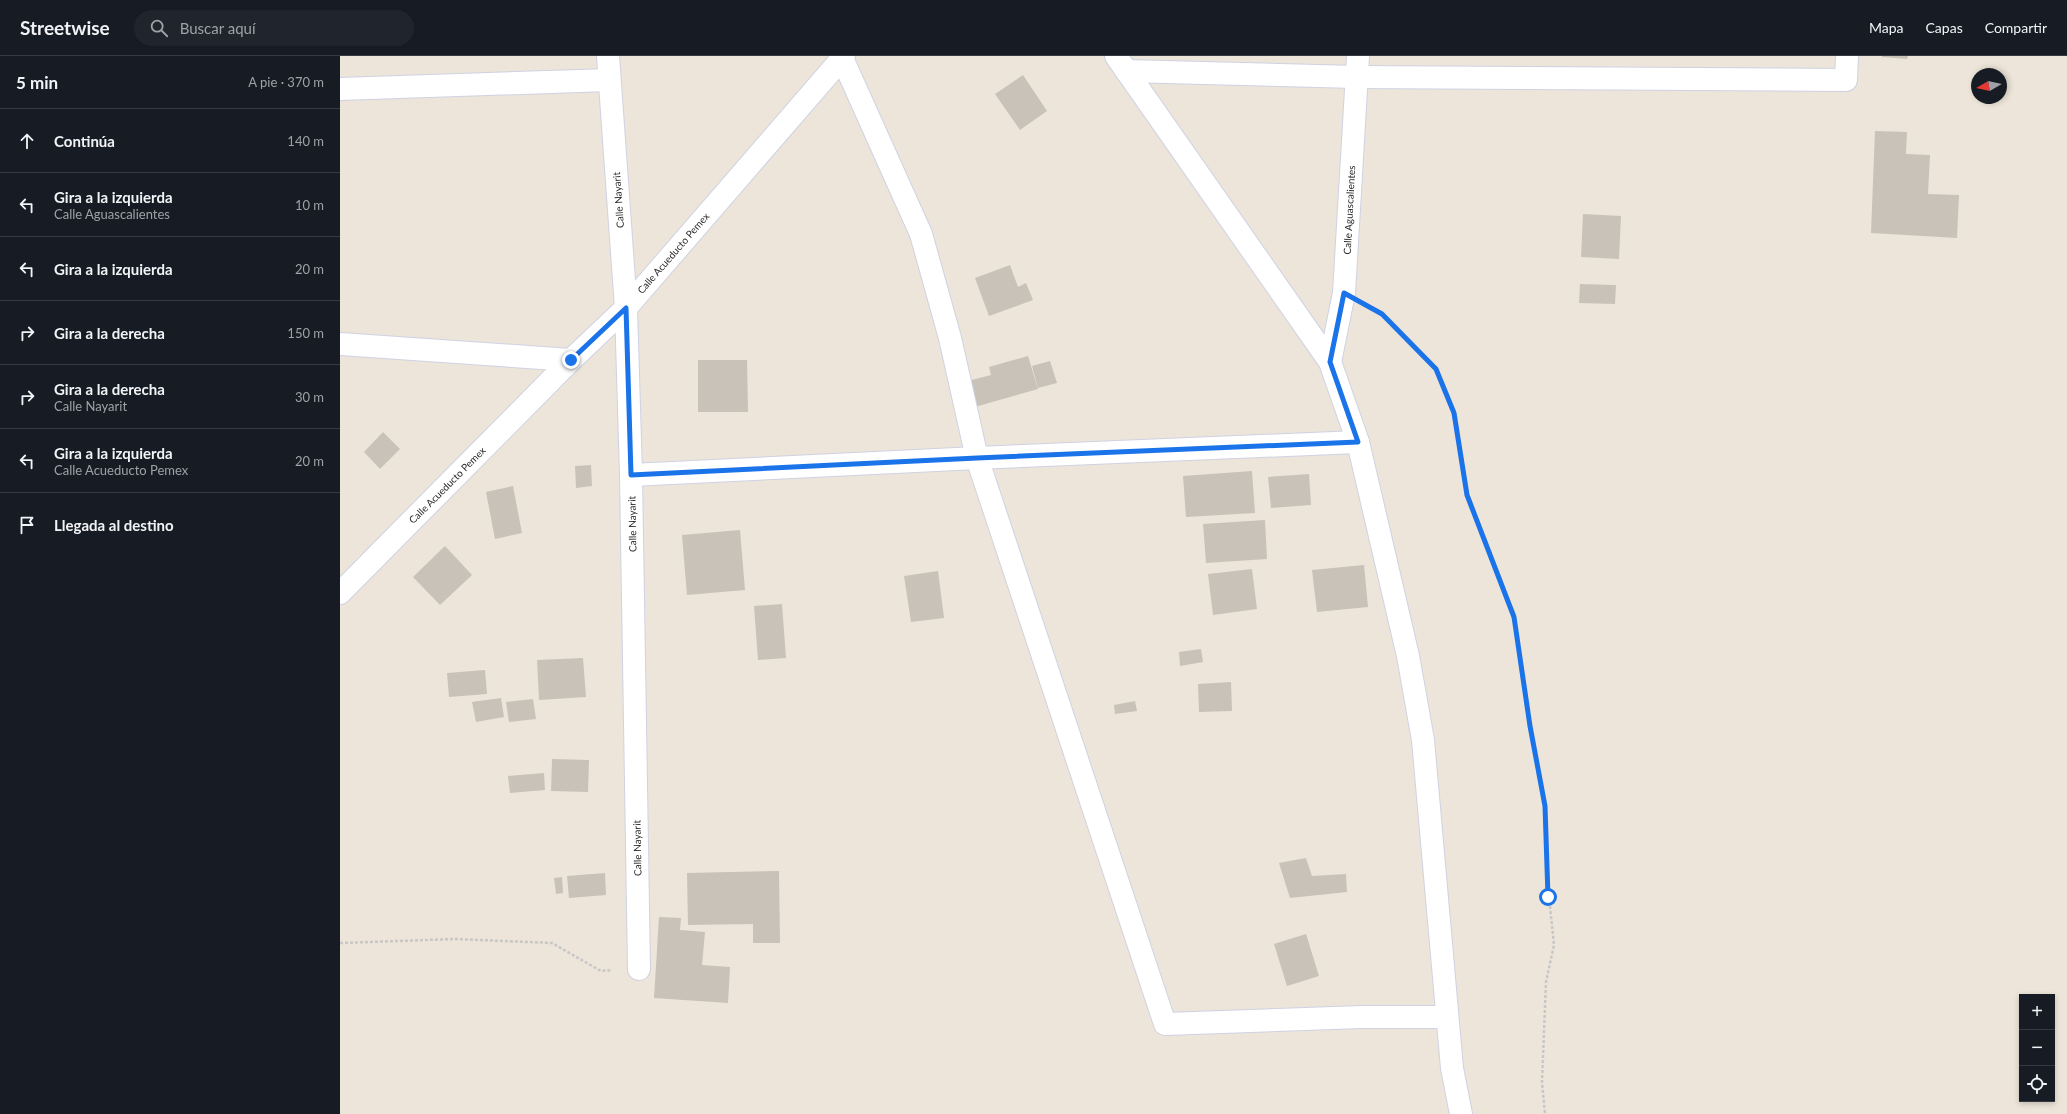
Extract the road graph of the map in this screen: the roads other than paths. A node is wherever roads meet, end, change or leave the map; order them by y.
1 (608, 56) edge
2 (1847, 56) edge
3 (843, 57) edge
4 (1121, 63) edge
5 (1357, 66) edge
6 (609, 80) junction
7 (340, 89) edge
8 (626, 308) junction
9 (340, 344) edge
10 (571, 360) junction
11 (1330, 362) junction
12 (1358, 442) junction
13 (977, 458) junction
14 (631, 475) junction
15 (340, 593) edge
16 (639, 968) road end
17 (1448, 1017) junction
18 (1461, 1114) edge

1 - 6 street, Calle Nayarit
2 - 5 street
3 - 8 street, Calle Acueducto Pemex
3 - 13 street
4 - 5 street
4 - 11 street
5 - 11 street, Calle Aguascalientes
6 - 7 street
6 - 8 street, Calle Nayarit
8 - 10 street, Calle Acueducto Pemex
8 - 14 street, Calle Nayarit
9 - 10 street
10 - 15 street, Calle Acueducto Pemex
11 - 12 street
12 - 13 street
12 - 17 street
13 - 14 street
13 - 17 street
14 - 16 street, Calle Nayarit
17 - 18 street

